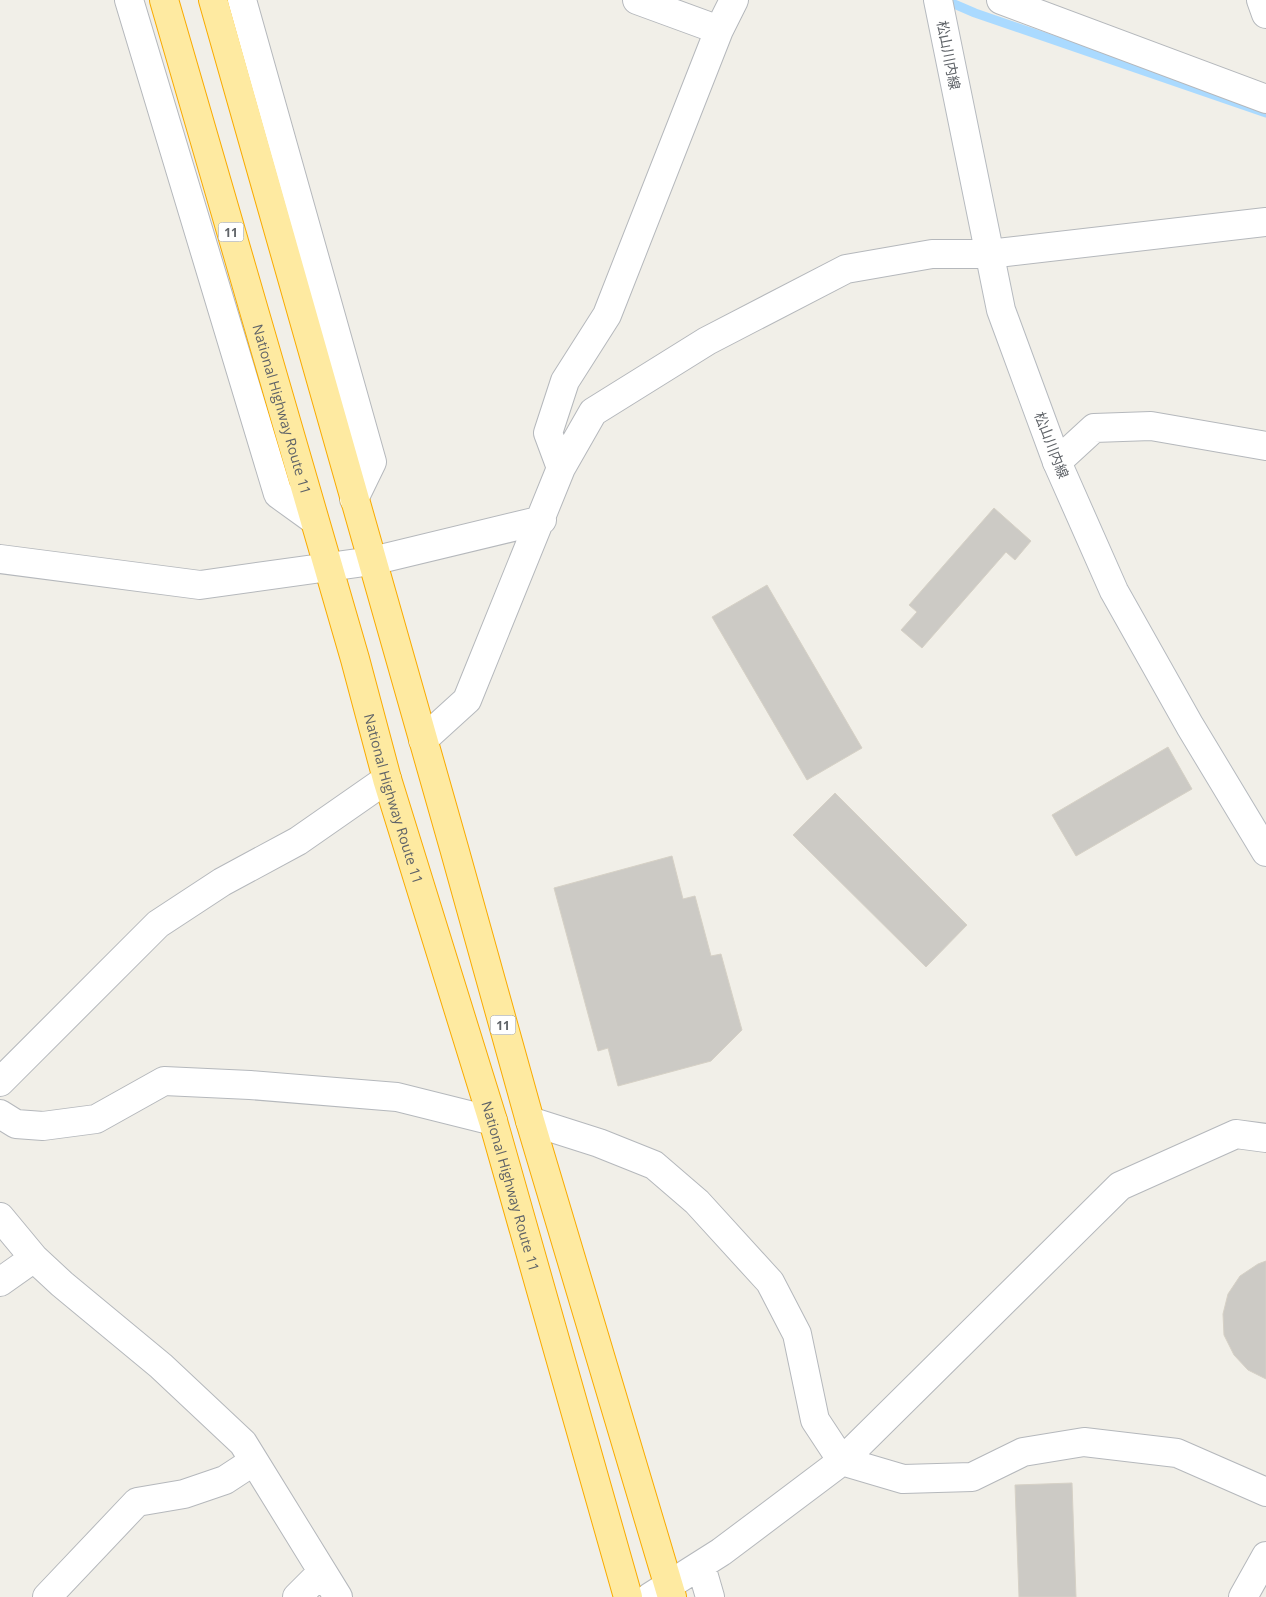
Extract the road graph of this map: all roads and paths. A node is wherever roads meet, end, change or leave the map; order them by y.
1 (129, 0) edge
2 (164, 0) edge
3 (213, 0) edge
4 (242, 0) edge
5 (637, 0) edge
6 (734, 0) edge
7 (938, 0) edge
8 (1001, 0) edge
9 (1262, 0) edge
10 (1266, 14) edge
11 (719, 30) junction
12 (1266, 99) edge
13 (1266, 222) edge
14 (989, 254) junction
15 (1266, 446) edge
16 (1057, 462) junction
17 (561, 468) junction
18 (354, 499) junction
19 (314, 520) junction
20 (542, 520) junction
21 (0, 559) edge
22 (372, 562) junction
23 (328, 569) junction
24 (423, 740) junction
25 (387, 780) junction
26 (1266, 852) edge
27 (0, 1082) edge
28 (0, 1114) edge
29 (493, 1121) junction
30 (530, 1121) junction
31 (1266, 1138) edge
32 (0, 1217) edge
33 (34, 1258) junction
34 (0, 1282) edge
35 (254, 1461) junction
36 (842, 1461) junction
37 (1266, 1492) edge
38 (1266, 1556) edge
39 (701, 1566) junction
40 (322, 1572) junction
41 (663, 1593) edge
42 (47, 1597) edge
43 (297, 1597) edge
44 (338, 1597) edge
45 (628, 1597) edge
46 (710, 1597) edge
47 (1243, 1597) edge

1 - 19 street
2 - 19 highway, National Highway Route 11 / 11
3 - 18 highway, 11
4 - 18 street
5 - 11 street
6 - 11 street
7 - 14 street, 松山川内線
8 - 12 street
9 - 10 street
11 - 17 street
13 - 14 street
14 - 16 street, 松山川内線
14 - 17 street
15 - 16 street
16 - 26 street, 松山川内線
17 - 20 street
18 - 22 highway, 11
19 - 23 highway, National Highway Route 11 / 11
20 - 22 street
20 - 24 street
21 - 23 street
22 - 23 street
22 - 24 highway, 11
23 - 25 highway, National Highway Route 11 / 11
24 - 30 highway, 11
25 - 27 street
25 - 29 highway, National Highway Route 11 / 11
28 - 29 street
29 - 45 highway, National Highway Route 11 / 11
30 - 36 street
30 - 41 highway, 11
31 - 36 street
32 - 33 street
33 - 34 street
33 - 35 street
35 - 40 street
35 - 42 street
36 - 37 street
36 - 39 street
38 - 47 street
39 - 41 street
39 - 46 street
40 - 43 street
40 - 44 street

